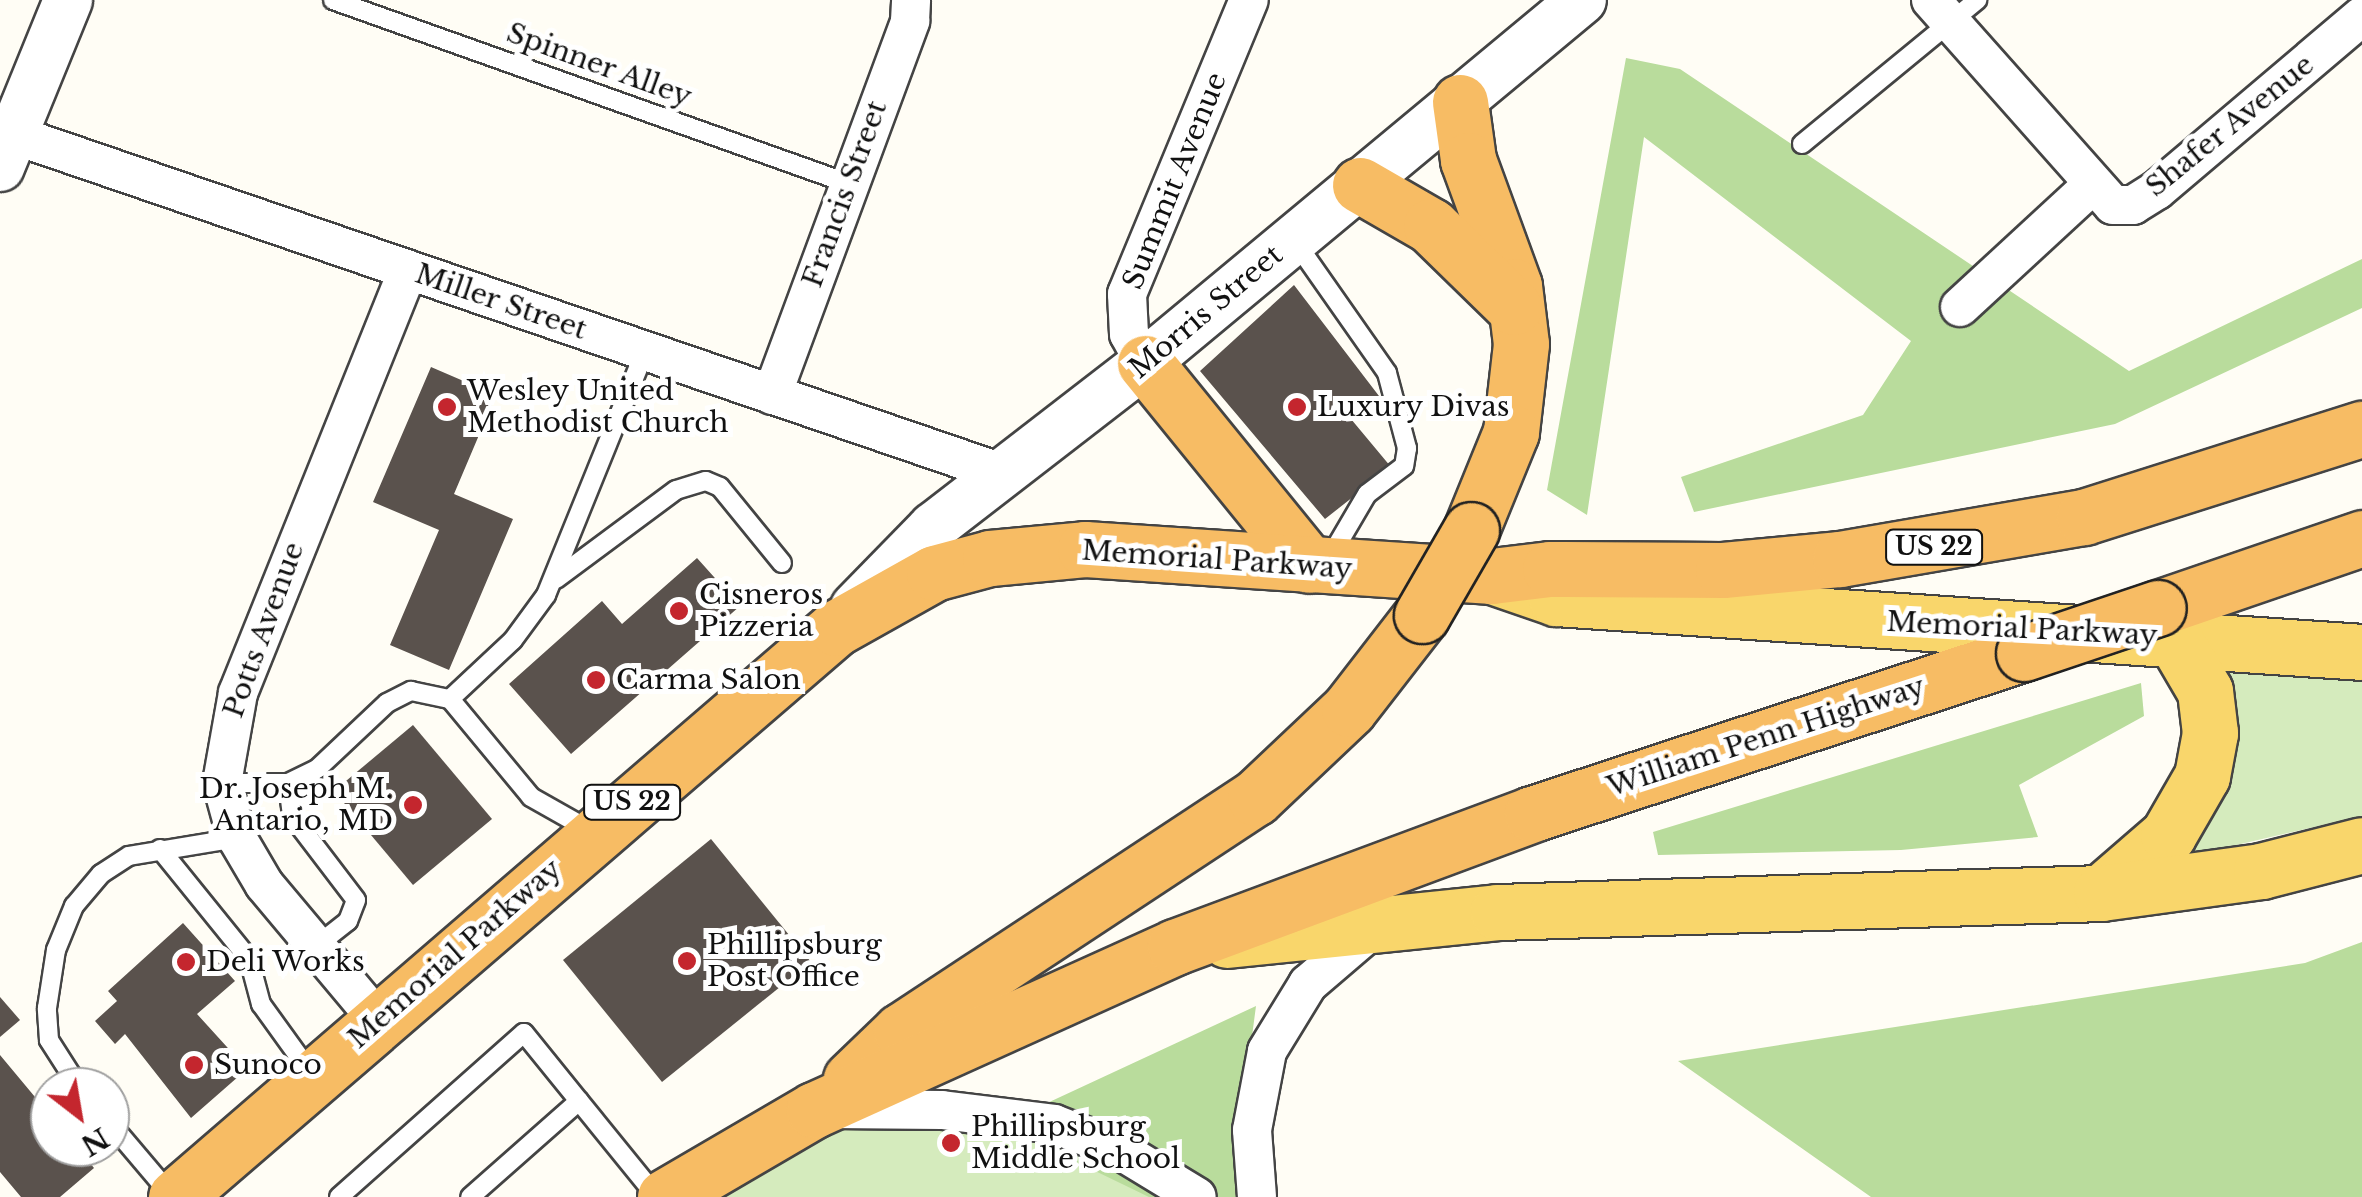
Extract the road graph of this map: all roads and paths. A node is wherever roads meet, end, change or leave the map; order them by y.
1 (68, 0) edge
2 (332, 0) edge
3 (1249, 0) edge
4 (1582, 0) edge
5 (914, 1) edge
6 (1953, 8) edge
7 (2362, 16) edge
8 (1460, 102) junction
9 (4, 144) edge
10 (1802, 144) dead end
11 (847, 183) junction
12 (1360, 185) junction
13 (2091, 186) junction
14 (1294, 239) junction
15 (408, 270) junction
16 (1960, 307) dead end
17 (1519, 313) junction
18 (645, 351) junction
19 (1145, 363) junction
20 (772, 395) junction
21 (2362, 429) edge
22 (1002, 473) junction
23 (2362, 538) edge
24 (1481, 553) junction
25 (782, 563) dead end
26 (1317, 566) junction
27 (552, 582) junction
28 (2166, 623) junction
29 (836, 628) junction
30 (2362, 652) edge
31 (450, 700) junction
32 (288, 782) junction
33 (222, 783) junction
34 (595, 833) junction
35 (237, 838) junction
36 (2362, 845) edge
37 (160, 849) junction
38 (2102, 893) junction
39 (1384, 920) junction
40 (315, 947) junction
41 (1175, 947) junction
42 (378, 1020) junction
43 (66, 1067) edge
44 (314, 1076) junction
45 (579, 1101) junction
46 (820, 1108) junction
47 (130, 1146) edge
48 (174, 1197) edge
49 (339, 1197) edge
50 (470, 1197) edge
51 (661, 1197) edge
52 (1197, 1197) edge
53 (1258, 1197) edge

1 - 9 street
2 - 11 lane, Spinner Alley
3 - 19 street, Summit Avenue
4 - 8 street, Morris Street
5 - 11 street, Francis Street
6 - 10 lane
6 - 13 street
7 - 13 street, Shafer Avenue
8 - 12 street, Morris Street
8 - 17 highway
9 - 15 street, Miller Street
11 - 20 street, Francis Street
12 - 14 street, Morris Street
12 - 17 highway
13 - 16 street
14 - 19 street, Morris Street
14 - 26 lane
15 - 18 street, Miller Street
15 - 33 street, Potts Avenue
17 - 24 highway
18 - 20 street, Miller Street
18 - 27 lane
19 - 22 street, Morris Street
19 - 26 highway
20 - 22 street, Miller Street
21 - 24 highway, US 22
22 - 29 street, Morris Street
23 - 28 highway, William Penn Highway
24 - 26 highway, Memorial Parkway / US 22
24 - 28 main road, Memorial Parkway
24 - 46 highway, bridge
25 - 27 lane
26 - 29 highway, Memorial Parkway / US 22
27 - 31 lane
28 - 30 main road, Memorial Parkway
28 - 38 main road
28 - 41 highway, William Penn Highway, bridge
29 - 34 highway, Memorial Parkway / US 22
31 - 32 lane
31 - 34 lane
32 - 33 lane
32 - 40 lane
33 - 35 street, Potts Avenue
34 - 42 highway, Memorial Parkway / US 22
35 - 37 lane
35 - 40 street, Potts Avenue
36 - 38 main road
37 - 43 lane
37 - 44 lane
38 - 39 main road
39 - 41 main road
39 - 53 street
40 - 42 street, Potts Avenue
41 - 46 highway
42 - 44 highway, Memorial Parkway / US 22
44 - 48 highway, Memorial Parkway / US 22
45 - 49 lane
45 - 50 lane
45 - 51 lane
46 - 51 highway
46 - 52 street
47 - 48 lane

